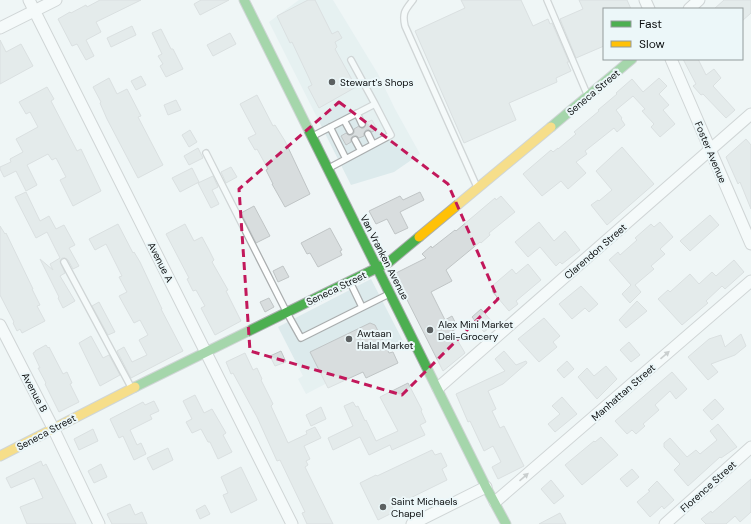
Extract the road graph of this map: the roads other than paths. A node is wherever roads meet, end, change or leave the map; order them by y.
1 (29, 0) edge
2 (56, 0) edge
3 (244, 0) edge
4 (413, 0) edge
5 (547, 0) edge
6 (699, 0) edge
7 (690, 8) edge
8 (34, 11) junction
9 (0, 28) edge
10 (351, 60) dead end
11 (631, 60) edge
12 (671, 60) edge
13 (588, 96) junction
14 (375, 104) junction
15 (356, 113) junction
16 (751, 114) edge
17 (344, 120) junction
18 (362, 124) dead end
19 (330, 127) junction
20 (350, 131) dead end
21 (368, 134) dead end
22 (312, 136) junction
23 (355, 140) dead end
24 (373, 144) junction
25 (710, 150) junction
26 (361, 151) junction
27 (206, 153) dead end
28 (346, 159) junction
29 (328, 168) junction
30 (478, 188) junction
31 (751, 244) edge
32 (64, 262) dead end
33 (378, 268) junction
34 (751, 281) edge
35 (349, 282) junction
36 (391, 293) junction
37 (362, 307) junction
38 (287, 313) junction
39 (0, 325) edge
40 (206, 351) junction
41 (132, 388) junction
42 (438, 388) junction
43 (53, 428) junction
44 (751, 447) edge
45 (0, 456) edge
46 (486, 487) junction
47 (495, 502) junction
48 (99, 524) edge
49 (292, 524) edge
50 (412, 524) edge
51 (506, 524) edge
52 (664, 524) edge

1 - 8 street, Avenue A
2 - 8 street
3 - 22 street, Van Vranken Avenue
4 - 30 lane
5 - 13 lane
6 - 7 street
8 - 9 street
8 - 40 street, Avenue A
10 - 14 lane
11 - 13 street, Seneca Street
12 - 25 street, Foster Avenue
13 - 30 street, Seneca Street
14 - 15 lane
14 - 24 lane
15 - 17 lane
15 - 18 lane
16 - 25 street, Clarendon Street
17 - 19 lane
17 - 20 lane
19 - 22 lane
19 - 28 lane
21 - 24 lane
22 - 29 street, Van Vranken Avenue
23 - 26 lane
24 - 26 lane
25 - 31 street, Foster Avenue
25 - 42 street, Clarendon Street
26 - 28 lane
27 - 38 lane
28 - 29 lane
29 - 33 street, Van Vranken Avenue
30 - 33 street, Seneca Street
32 - 41 lane
33 - 35 street, Seneca Street
33 - 36 street, Van Vranken Avenue
47 -> 34 street, Manhattan Street
35 - 37 lane
35 - 38 street, Seneca Street
36 - 37 lane
36 - 42 street, Van Vranken Avenue
37 - 38 lane
38 - 40 street, Seneca Street
39 - 43 street, Avenue B
40 - 41 street, Seneca Street
40 - 49 street, Avenue A
41 - 43 street, Seneca Street
42 - 46 street, Van Vranken Avenue
43 - 45 street, Seneca Street
43 - 48 street, Avenue B
44 - 52 street, Florence Street
46 - 47 street, Van Vranken Avenue
46 - 50 street
47 - 51 street, Van Vranken Avenue

